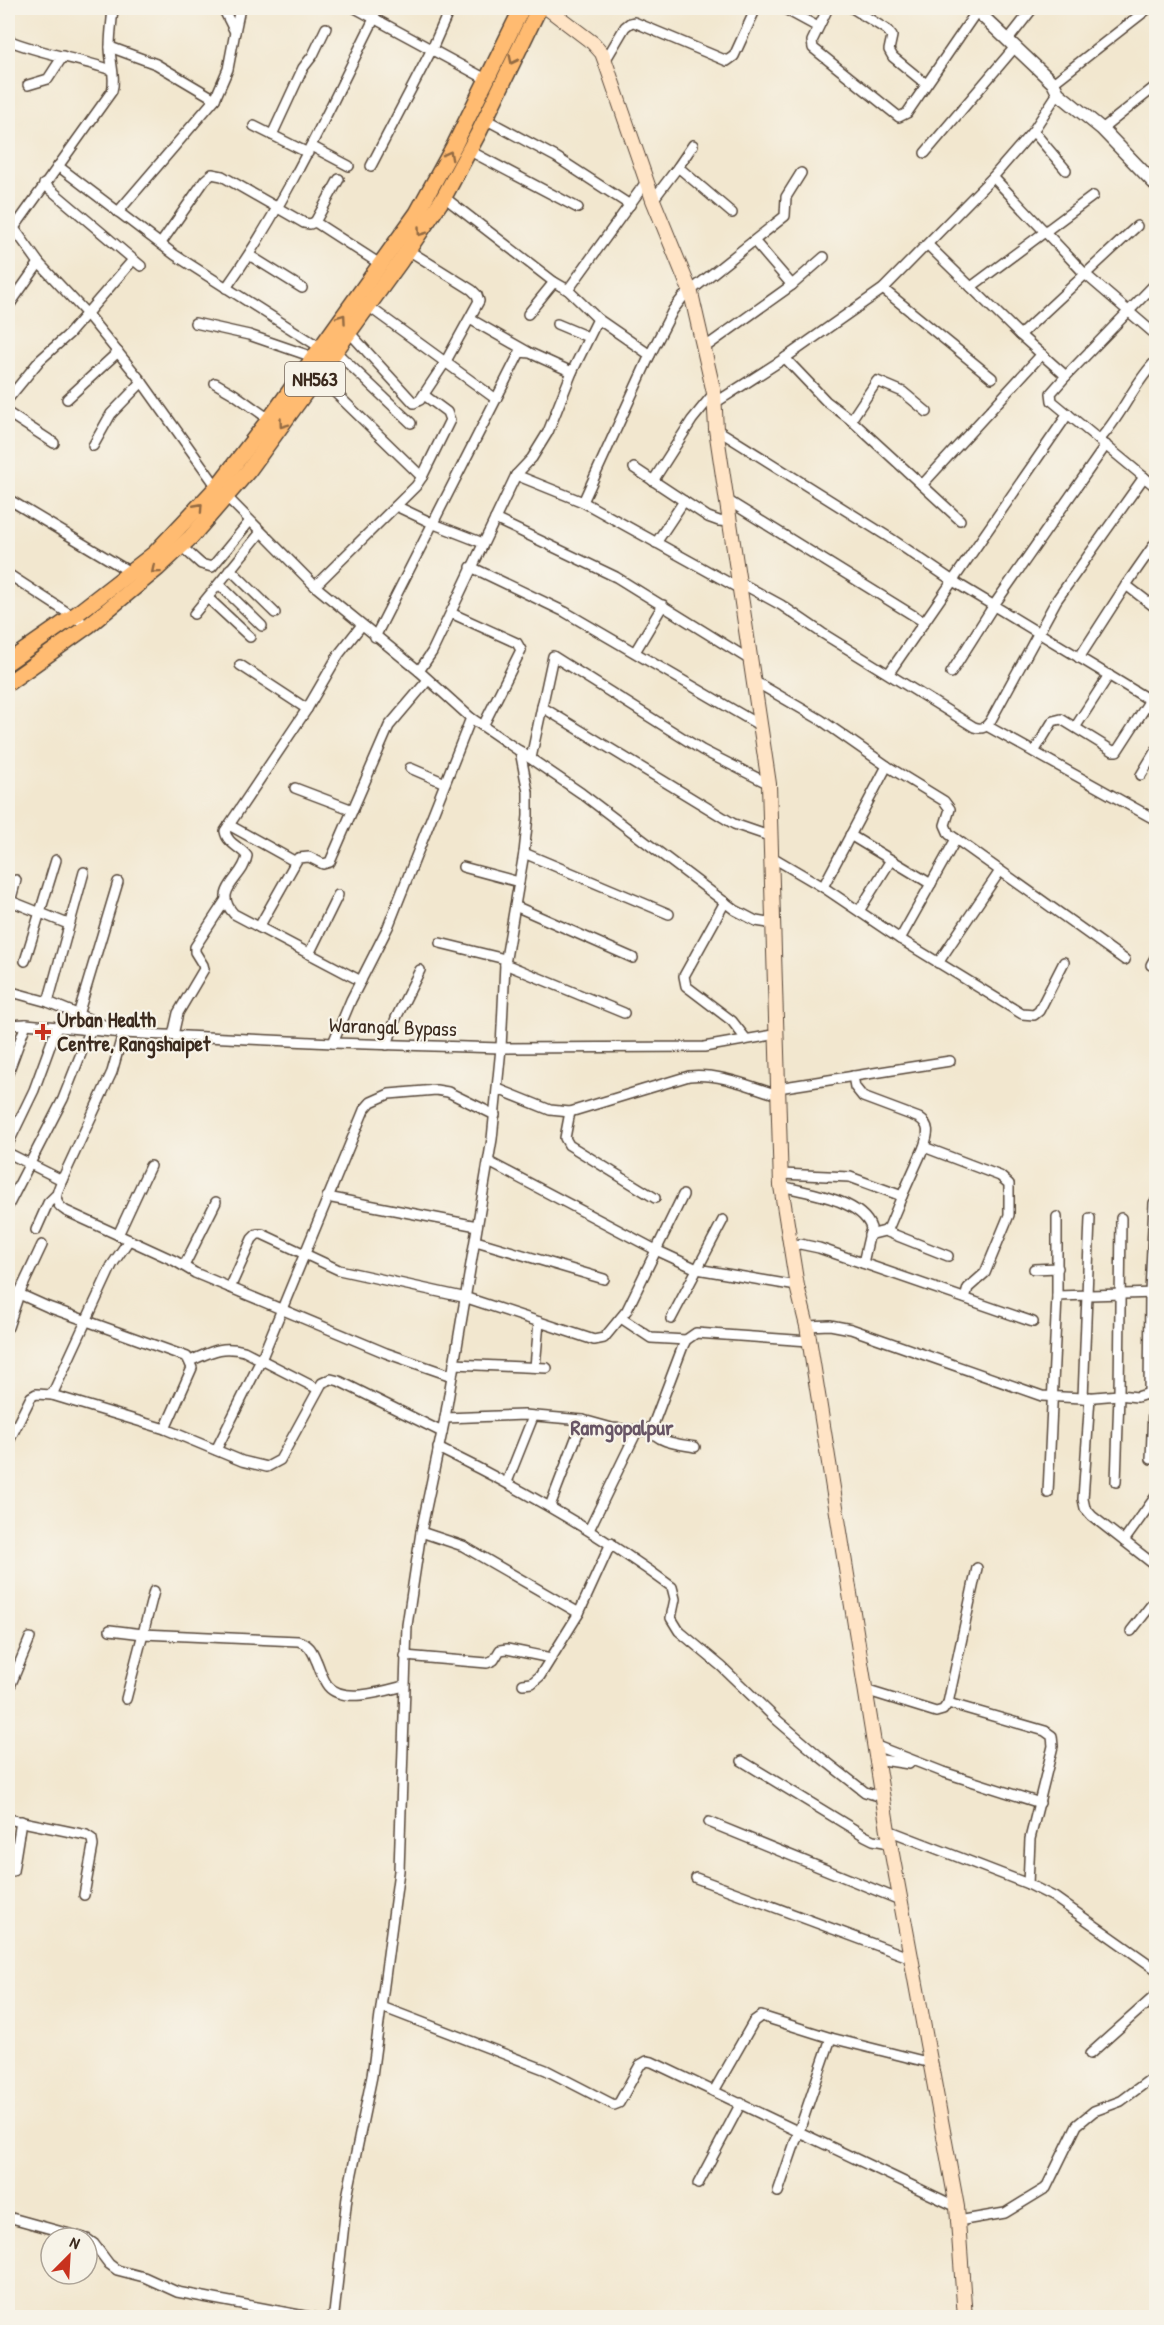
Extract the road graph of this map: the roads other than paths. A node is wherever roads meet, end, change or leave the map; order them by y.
1 (113, 8) edge
2 (220, 8) edge
3 (240, 8) edge
4 (355, 8) edge
5 (450, 8) edge
6 (522, 8) edge
7 (539, 8) edge
8 (547, 8) edge
9 (756, 8) edge
10 (783, 8) edge
11 (828, 8) edge
12 (852, 8) edge
13 (976, 8) edge
14 (1033, 8) edge
15 (1149, 8) edge
16 (375, 18) junction
17 (819, 27) junction
18 (326, 28) dead end
19 (235, 32) junction
20 (8, 40) edge
21 (1012, 44) junction
22 (110, 47) junction
23 (432, 49) junction
24 (63, 56) junction
25 (605, 61) junction
26 (111, 70) junction
27 (486, 79) junction
28 (28, 84) dead end
29 (926, 84) junction
30 (1156, 86) edge
31 (1056, 88) junction
32 (214, 99) junction
33 (485, 119) junction
34 (254, 126) dead end
35 (1102, 129) junction
36 (1034, 131) junction
37 (272, 135) junction
38 (693, 145) dead end
39 (309, 149) junction
40 (470, 151) junction
41 (925, 153) dead end
42 (58, 166) junction
43 (349, 166) dead end
44 (371, 166) dead end
45 (678, 167) junction
46 (1066, 170) dead end
47 (801, 173) dead end
48 (993, 177) junction
49 (339, 178) dead end
50 (1155, 180) edge
51 (646, 182) junction
52 (44, 184) junction
53 (1094, 196) dead end
54 (444, 197) junction
55 (653, 200) junction
56 (630, 205) junction
57 (276, 206) junction
58 (578, 208) dead end
59 (118, 212) junction
60 (732, 213) dead end
61 (315, 222) junction
62 (11, 224) edge
63 (1137, 226) dead end
64 (1044, 233) junction
65 (754, 242) junction
66 (8, 243) edge
67 (161, 243) junction
68 (928, 245) junction
69 (408, 250) junction
70 (249, 255) junction
71 (824, 257) dead end
72 (39, 263) junction
73 (380, 264) junction
74 (1084, 274) junction
75 (554, 282) junction
76 (1156, 283) edge
77 (792, 285) junction
78 (971, 287) junction
79 (226, 288) junction
80 (302, 288) dead end
81 (883, 289) junction
82 (568, 290) junction
83 (691, 293) junction
84 (368, 306) junction
85 (8, 307) edge
86 (86, 313) junction
87 (1129, 313) junction
88 (528, 314) dead end
89 (470, 319) junction
90 (598, 319) junction
91 (195, 323) dead end
92 (557, 324) dead end
93 (349, 332) junction
94 (1020, 334) junction
95 (1156, 335) edge
96 (588, 337) junction
97 (704, 348) junction
98 (118, 352) junction
99 (323, 352) junction
100 (530, 353) junction
101 (1042, 354) junction
102 (650, 355) junction
103 (785, 358) junction
104 (446, 361) junction
105 (1156, 361) edge
106 (572, 372) junction
107 (1066, 375) junction
108 (318, 376) junction
109 (993, 378) dead end
110 (142, 382) junction
111 (215, 384) dead end
112 (424, 394) junction
113 (714, 398) junction
114 (8, 399) edge
115 (68, 399) dead end
116 (496, 399) junction
117 (927, 412) dead end
118 (8, 413) edge
119 (1068, 414) junction
120 (269, 419) junction
121 (851, 420) junction
122 (411, 423) dead end
123 (716, 429) junction
124 (1103, 442) junction
125 (54, 443) dead end
126 (93, 446) dead end
127 (634, 468) dead end
128 (516, 475) junction
129 (422, 477) junction
130 (1144, 477) junction
131 (653, 481) junction
132 (922, 485) junction
133 (1156, 487) edge
134 (221, 492) junction
135 (8, 499) edge
136 (727, 500) junction
137 (684, 501) junction
138 (583, 502) junction
139 (396, 506) junction
140 (495, 519) junction
141 (960, 520) dead end
142 (250, 521) junction
143 (730, 522) junction
144 (434, 524) junction
145 (261, 532) junction
146 (1156, 542) edge
147 (483, 543) junction
148 (656, 543) junction
149 (181, 546) junction
150 (471, 567) junction
151 (230, 569) junction
152 (130, 572) junction
153 (8, 574) edge
154 (953, 580) junction
155 (219, 584) junction
156 (739, 585) junction
157 (1126, 585) junction
158 (315, 586) junction
159 (208, 598) junction
160 (663, 605) junction
161 (994, 605) junction
162 (1156, 609) edge
163 (451, 613) junction
164 (194, 614) dead end
165 (275, 614) dead end
166 (74, 616) junction
167 (924, 622) junction
168 (88, 626) junction
169 (262, 626) dead end
170 (362, 626) junction
171 (1039, 631) junction
172 (250, 637) dead end
173 (375, 637) junction
174 (635, 652) junction
175 (1079, 658) junction
176 (750, 660) junction
177 (8, 662) edge
178 (240, 664) dead end
179 (419, 671) junction
180 (889, 673) junction
181 (951, 673) dead end
182 (1109, 675) junction
183 (428, 680) junction
184 (753, 681) junction
185 (8, 683) edge
186 (1153, 702) edge
187 (542, 707) junction
188 (307, 709) junction
189 (471, 718) junction
190 (759, 725) junction
191 (483, 726) junction
192 (987, 726) junction
193 (1076, 726) junction
194 (1156, 750) edge
195 (520, 751) junction
196 (1034, 752) junction
197 (531, 758) junction
198 (887, 766) junction
199 (410, 768) dead end
200 (1141, 775) dead end
201 (446, 783) junction
202 (769, 784) junction
203 (295, 788) dead end
204 (353, 810) junction
205 (1156, 820) edge
206 (229, 825) junction
207 (850, 835) junction
208 (772, 837) junction
209 (956, 840) junction
210 (524, 853) junction
211 (772, 857) junction
212 (56, 860) dead end
213 (891, 860) junction
214 (294, 861) junction
215 (463, 867) dead end
216 (1000, 871) junction
217 (84, 872) dead end
218 (16, 880) dead end
219 (118, 882) dead end
220 (519, 882) junction
221 (931, 884) junction
222 (823, 887) junction
223 (338, 895) dead end
224 (225, 901) junction
225 (725, 902) junction
226 (8, 904) edge
227 (515, 906) junction
228 (859, 911) junction
229 (39, 913) junction
230 (669, 914) dead end
231 (68, 924) junction
232 (774, 924) junction
233 (259, 927) junction
234 (900, 939) junction
235 (440, 943) dead end
236 (309, 954) junction
237 (1156, 956) edge
238 (633, 958) dead end
239 (1125, 960) dead end
240 (25, 961) dead end
241 (505, 962) junction
242 (1064, 962) dead end
243 (938, 963) junction
244 (1151, 965) dead end
245 (420, 970) dead end
246 (362, 981) junction
247 (8, 991) edge
248 (48, 1002) junction
249 (624, 1013) dead end
250 (78, 1015) junction
251 (26, 1024) junction
252 (8, 1025) edge
253 (57, 1027) junction
254 (90, 1031) junction
255 (123, 1033) junction
256 (778, 1034) junction
257 (173, 1035) junction
258 (746, 1039) junction
259 (333, 1043) junction
260 (387, 1045) junction
261 (501, 1048) junction
262 (950, 1060) dead end
263 (8, 1073) edge
264 (853, 1076) junction
265 (498, 1089) junction
266 (778, 1092) junction
267 (570, 1112) junction
268 (495, 1115) junction
269 (8, 1144) edge
270 (924, 1147) junction
271 (8, 1154) edge
272 (489, 1162) junction
273 (29, 1163) junction
274 (150, 1166) dead end
275 (63, 1180) junction
276 (781, 1180) junction
277 (683, 1195) dead end
278 (55, 1196) junction
279 (902, 1196) junction
280 (327, 1197) junction
281 (655, 1198) dead end
282 (216, 1202) dead end
283 (1154, 1203) dead end
284 (8, 1206) edge
285 (1057, 1217) dead end
286 (1090, 1218) dead end
287 (1121, 1218) dead end
288 (723, 1220) dead end
289 (477, 1226) junction
290 (36, 1230) dead end
291 (885, 1231) junction
292 (118, 1235) junction
293 (869, 1235) junction
294 (129, 1240) junction
295 (476, 1241) junction
296 (42, 1245) dead end
297 (790, 1246) junction
298 (656, 1250) junction
299 (304, 1254) junction
300 (948, 1256) dead end
301 (863, 1263) junction
302 (184, 1266) junction
303 (1058, 1268) junction
304 (697, 1269) junction
305 (1034, 1269) dead end
306 (604, 1279) dead end
307 (797, 1286) junction
308 (230, 1288) junction
309 (8, 1289) edge
310 (1119, 1293) junction
311 (1153, 1293) edge
312 (19, 1294) junction
313 (1087, 1294) junction
314 (1057, 1296) junction
315 (467, 1298) junction
316 (964, 1298) junction
317 (281, 1308) junction
318 (621, 1318) junction
319 (671, 1319) dead end
320 (86, 1321) junction
321 (539, 1322) junction
322 (1033, 1322) dead end
323 (807, 1326) junction
324 (8, 1327) edge
325 (686, 1340) junction
326 (809, 1341) junction
327 (261, 1360) junction
328 (190, 1361) junction
329 (454, 1364) junction
330 (535, 1367) junction
331 (547, 1368) dead end
332 (452, 1376) junction
333 (318, 1389) junction
334 (1153, 1393) edge
335 (52, 1395) junction
336 (1119, 1395) junction
337 (1086, 1397) junction
338 (1137, 1397) junction
339 (1053, 1398) junction
340 (1155, 1410) edge
341 (533, 1417) junction
342 (445, 1418) junction
343 (584, 1420) junction
344 (165, 1429) junction
345 (638, 1429) junction
346 (650, 1429) junction
347 (442, 1432) junction
348 (8, 1443) edge
349 (695, 1447) dead end
350 (438, 1448) junction
351 (216, 1450) junction
352 (1151, 1459) dead end
353 (507, 1482) junction
354 (1116, 1482) dead end
355 (1048, 1493) dead end
356 (1156, 1496) edge
357 (550, 1506) junction
358 (589, 1530) junction
359 (421, 1532) junction
360 (1124, 1541) junction
361 (611, 1543) junction
362 (1156, 1566) edge
363 (977, 1568) dead end
364 (154, 1591) dead end
365 (1155, 1605) edge
366 (579, 1613) junction
367 (110, 1630) dead end
368 (1131, 1631) dead end
369 (143, 1634) junction
370 (30, 1638) dead end
371 (405, 1656) junction
372 (551, 1658) junction
373 (523, 1684) dead end
374 (404, 1686) junction
375 (865, 1690) junction
376 (8, 1691) edge
377 (126, 1699) dead end
378 (948, 1703) junction
379 (875, 1752) junction
380 (742, 1761) dead end
381 (909, 1764) dead end
382 (882, 1797) junction
383 (1040, 1803) junction
384 (8, 1819) edge
385 (21, 1821) junction
386 (708, 1822) dead end
387 (889, 1837) junction
388 (13, 1871) dead end
389 (696, 1878) dead end
390 (1028, 1884) junction
391 (84, 1895) dead end
392 (900, 1900) junction
393 (911, 1958) junction
394 (1156, 1969) edge
395 (1156, 1995) edge
396 (382, 2007) junction
397 (831, 2038) junction
398 (1090, 2054) dead end
399 (931, 2063) junction
400 (1156, 2075) edge
401 (714, 2091) junction
402 (741, 2103) junction
403 (799, 2130) junction
404 (698, 2184) dead end
405 (778, 2192) dead end
406 (957, 2214) junction
407 (8, 2217) edge
408 (40, 2226) edge
409 (99, 2251) edge
410 (315, 2318) edge
411 (328, 2318) edge
412 (965, 2318) edge

1 - 22 street
2 - 19 street
3 - 19 street
4 - 16 street
5 - 23 street
6 - 27 highway, NH563
7 -> 33 highway, NH563
8 - 25 main road
9 - 25 street
10 - 17 street
11 - 17 street
12 - 29 street
13 - 21 street
13 - 29 street
14 - 21 street
15 - 31 street
16 - 23 street
16 - 39 street
17 - 29 street
18 - 37 street
19 - 32 street
20 - 24 street
21 - 31 street
21 - 41 street
22 - 26 street
22 - 32 street
23 - 27 street
23 - 44 street
24 - 26 street
24 - 28 street
25 - 51 main road
26 - 42 street
73 -> 27 highway, NH563
30 - 35 street
31 - 35 street
31 - 36 street
32 - 59 street
33 - 40 highway, NH563
33 - 56 street
34 - 37 street
35 - 50 street
36 - 46 street
36 - 48 street
37 - 39 street
38 - 45 street
39 - 43 street
39 - 57 street
40 - 54 highway, NH563
40 - 58 street
42 - 52 street
42 - 59 street
45 - 55 street
45 - 60 street
47 - 65 street
48 - 64 street
48 - 68 street
49 - 61 street
51 - 55 main road
51 - 56 street
52 - 62 street
52 - 86 street
53 - 64 street
54 -> 69 highway, NH563
54 - 75 street
55 - 83 main road
56 - 82 street
57 - 61 street
57 - 67 street
57 - 70 street
59 - 67 street
61 - 73 street
62 - 66 street
62 - 72 street
63 - 74 street
64 - 74 street
64 - 78 street
65 - 77 street
65 - 83 street
67 - 79 street
68 - 78 street
68 - 81 street
69 - 84 highway, NH563
69 - 89 street
70 - 79 street
70 - 80 street
71 - 77 street
72 - 85 street
72 - 86 street
99 -> 73 highway, NH563
74 - 87 street
74 - 94 street
75 - 82 street
75 - 88 street
76 - 87 street
77 - 97 street
78 - 94 street
79 - 99 street
81 - 103 street
81 - 109 street
82 - 90 street
83 - 97 main road
83 - 102 street
84 - 93 highway, NH563
84 - 104 street
86 - 98 street
86 - 114 street
87 - 95 street
87 - 107 street
89 - 100 street
89 - 104 street
90 - 96 street
90 - 102 street
91 - 99 street
92 - 96 street
93 - 99 highway, NH563
93 - 112 street
94 - 101 street
96 - 106 street
97 - 113 main road
98 - 110 street
98 - 115 street
99 - 108 highway, NH563
99 - 120 highway, NH563
99 - 122 street
100 - 106 street
100 - 116 street
101 - 107 street
101 - 132 street
102 - 138 street
103 - 113 street
103 - 121 street
104 - 112 street
104 - 116 street
105 - 124 street
106 - 128 street
107 - 119 street
108 - 129 street
108 -> 134 highway, NH563
110 - 126 street
110 - 134 street
111 - 120 street
112 - 129 street
113 - 123 main road
113 - 131 street
116 - 144 street
117 - 121 street
118 - 125 street
119 - 124 street
119 - 154 street
120 - 134 highway, NH563
121 - 132 street
123 - 136 main road
123 - 154 street
124 - 130 street
124 - 161 street
127 - 131 street
128 - 138 street
128 - 140 street
129 - 139 street
130 - 133 street
130 - 171 street
131 - 137 street
132 - 141 street
134 - 142 street
134 - 149 highway, NH563
152 -> 134 highway, NH563
135 - 152 street
136 - 143 main road
136 - 167 street
137 - 143 street
137 - 148 street
138 - 148 street
139 - 144 street
139 - 158 street
140 - 147 street
140 - 160 street
142 - 145 street
142 - 149 street
143 - 156 main road
144 - 147 street
144 - 173 street
145 - 151 street
145 - 158 street
146 - 157 street
147 - 150 street
148 - 156 street
149 -> 168 highway, NH563
150 - 163 street
150 - 174 street
151 - 155 street
151 - 165 street
152 - 166 highway, NH563
153 - 166 street
154 - 161 street
154 - 167 street
155 - 159 street
155 - 169 street
156 - 176 main road
156 - 180 street
157 - 162 street
157 - 175 street
158 - 170 street
159 - 164 street
159 - 172 street
160 - 174 street
160 - 176 street
161 - 171 street
161 - 181 street
163 - 179 street
163 - 191 street
166 - 168 street
166 - 177 highway, NH563
167 - 180 street
168 - 185 highway, NH563
170 - 173 street
170 - 188 street
171 - 175 street
171 - 192 street
173 - 179 street
174 - 190 street
175 - 182 street
176 - 184 main road
178 - 188 street
179 - 183 street
180 - 192 street
182 - 186 street
182 - 193 street
183 - 189 street
183 - 204 street
184 - 190 main road
184 - 198 street
186 - 193 street
187 - 197 street
187 - 202 street
187 - 208 street
188 - 206 street
189 - 191 street
189 - 201 street
190 - 202 main road
191 - 195 street
192 - 196 street
193 - 196 street
194 - 200 street
195 - 197 street
195 - 210 street
196 - 205 street
197 - 225 street
198 - 207 street
198 - 209 street
199 - 201 street
201 - 246 street
202 - 208 main road
203 - 204 street
204 - 214 street
206 - 214 street
206 - 224 street
207 - 213 street
207 - 222 street
208 - 211 main road
209 - 216 street
209 - 221 street
210 - 220 street
210 - 230 street
211 - 222 street
211 - 232 main road
212 - 229 street
213 - 221 street
213 - 228 street
214 - 233 street
215 - 220 street
216 - 239 street
216 - 243 street
217 - 231 street
218 - 226 street
219 - 250 street
220 - 227 street
221 - 234 street
222 - 228 street
223 - 236 street
224 - 233 street
224 - 257 street
225 - 232 street
225 - 258 street
226 - 229 street
227 - 238 street
227 - 241 street
228 - 234 street
229 - 231 street
229 - 240 street
231 - 248 street
232 - 256 main road
233 - 236 street
234 - 243 street
235 - 241 street
236 - 246 street
237 - 244 street
241 - 249 street
241 - 261 street
242 - 243 street
245 - 260 street
246 - 259 street
247 - 248 street
248 - 250 street
250 - 255 street
251 - 252 street, Warangal Bypass
251 - 253 street, Warangal Bypass
251 - 263 street
253 - 254 street, Warangal Bypass
253 - 269 street
254 - 255 street, Warangal Bypass
254 - 273 street
255 - 257 street, Warangal Bypass
255 - 275 street
256 - 258 street, Warangal Bypass
256 - 266 main road
257 - 259 street, Warangal Bypass
258 - 261 street, Warangal Bypass
259 - 260 street, Warangal Bypass
260 - 261 street, Warangal Bypass
261 - 265 street
262 - 264 street
264 - 266 street
264 - 270 street
265 - 267 street
265 - 268 street
266 - 267 street
266 - 276 main road
267 - 281 street
268 - 272 street
268 - 280 street
270 - 279 street
270 - 316 street
271 - 273 street
272 - 289 street
272 - 298 street
273 - 275 street
273 - 284 street
274 - 292 street
275 - 278 street
276 - 279 street
276 - 293 street
276 - 297 main road
277 - 298 street
278 - 290 street
278 - 292 street
279 - 291 street
280 - 289 street
280 - 299 street
282 - 302 street
283 - 311 street
285 - 303 street
286 - 313 street
287 - 310 street
288 - 304 street
289 - 295 street
291 - 293 street
291 - 300 street
292 - 294 street
293 - 301 street
294 - 302 street
294 - 320 street
295 - 306 street
295 - 315 street
296 - 312 street
297 - 301 street
297 - 307 main road
298 - 304 street
298 - 318 street
299 - 308 street
299 - 315 street
299 - 317 street
301 - 316 street
302 - 308 street
303 - 305 street
303 - 314 street
304 - 307 street
304 - 319 street
307 - 323 main road
308 - 317 street
309 - 312 street
310 - 311 street
310 - 313 street
310 - 336 street
311 - 334 street
312 - 320 street
312 - 324 street
313 - 314 street
313 - 337 street
314 - 339 street
315 - 321 street
315 - 329 street
316 - 322 street
317 - 327 street
317 - 332 street
318 - 321 street
318 - 325 street
320 - 328 street
320 - 335 street
321 - 330 street
323 - 326 main road
323 - 339 street
325 - 326 street
325 - 346 street
326 - 375 main road
327 - 328 street
327 - 333 street
327 - 351 street
328 - 344 street
329 - 330 street
329 - 332 street
330 - 331 street
332 - 342 street
333 - 347 street
333 - 351 street
334 - 338 street
335 - 344 street
335 - 348 street
336 - 337 street
336 - 338 street
336 - 354 street
337 - 339 street
337 - 360 street
338 - 340 street
339 - 355 street
340 - 352 street
341 - 342 street
341 - 343 street
341 - 353 street
342 - 347 street
343 - 345 street
343 - 357 street
344 - 351 street
345 - 346 street
345 - 358 street
346 - 349 street
347 - 350 street
350 - 353 street
350 - 359 street
353 - 357 street
356 - 360 street
357 - 358 street
358 - 361 street
359 - 366 street
359 - 371 street
360 - 362 street
361 - 366 street
361 - 382 street
363 - 378 street
364 - 369 street
365 - 368 street
366 - 372 street
367 - 369 street
369 - 374 street
369 - 377 street
370 - 376 street
371 - 372 street
371 - 374 street
372 - 373 street
374 - 396 street
375 - 378 street
375 - 379 main road
378 - 383 street
379 - 381 street
379 - 382 main road
379 - 383 street
380 - 387 street
382 - 387 main road
383 - 390 street
384 - 385 street
385 - 388 street
385 - 391 street
386 - 392 street
387 - 390 street
387 - 392 main road
389 - 393 street
390 - 394 street
392 - 393 main road
393 - 399 main road
395 - 398 street
396 - 401 street
396 - 411 street
397 - 399 street
397 - 401 street
397 - 403 street
399 - 406 main road
400 - 406 street
401 - 402 street
402 - 403 street
402 - 404 street
403 - 405 street
403 - 406 street
406 - 412 main road
407 - 408 street
409 - 410 street

